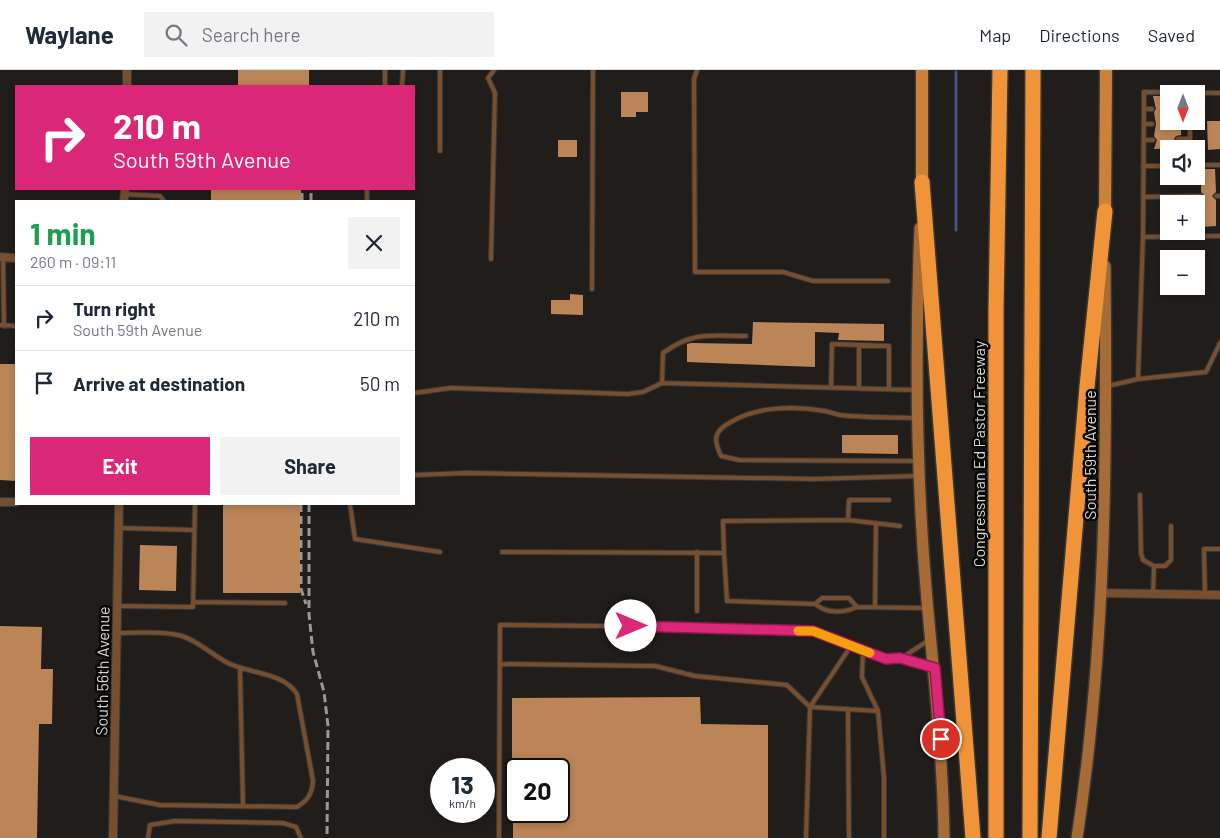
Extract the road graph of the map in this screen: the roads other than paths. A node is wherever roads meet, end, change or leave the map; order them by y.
1 (127, 70) edge
2 (385, 70) edge
3 (402, 70) edge
4 (440, 70) edge
5 (494, 70) edge
6 (593, 70) edge
7 (696, 70) edge
8 (922, 70) edge
9 (1106, 70) edge
10 (1000, 73) edge
11 (1032, 74) edge
12 (127, 85) edge
13 (385, 85) edge
14 (402, 85) edge
15 (1160, 92) edge
16 (1205, 93) edge
17 (1220, 93) edge
18 (1144, 109) junction
19 (1152, 109) dead end
20 (1144, 124) junction
21 (1152, 124) dead end
22 (1190, 130) edge
23 (1178, 139) dead end
24 (1190, 139) joint
25 (1144, 140) junction
26 (1153, 140) dead end
27 (440, 151) dead end
28 (1205, 165) edge
29 (1220, 165) edge
30 (1143, 166) junction
31 (1160, 166) edge
32 (922, 182) junction
33 (124, 195) edge
34 (1144, 197) junction
35 (1160, 197) edge
36 (163, 200) edge
37 (1105, 211) junction
38 (1220, 236) edge
39 (1143, 237) junction
40 (1, 258) edge
41 (15, 258) edge
42 (491, 259) dead end
43 (888, 281) dead end
44 (592, 289) dead end
45 (2, 325) edge
46 (15, 326) edge
47 (746, 336) dead end
48 (1220, 342) edge
49 (859, 345) junction
50 (1138, 379) junction
51 (662, 383) junction
52 (831, 387) junction
53 (1106, 387) junction
54 (859, 388) junction
55 (889, 389) junction
56 (917, 390) junction
57 (415, 393) edge
58 (917, 418) junction
59 (919, 461) junction
60 (415, 475) edge
61 (919, 476) junction
62 (1140, 495) dead end
63 (889, 500) dead end
64 (0, 502) edge
65 (15, 502) edge
66 (119, 505) edge
67 (195, 505) edge
68 (350, 505) edge
69 (848, 520) junction
70 (876, 523) junction
71 (900, 526) dead end
72 (1170, 526) dead end
73 (118, 528) junction
74 (194, 530) junction
75 (1220, 549) edge
76 (440, 552) dead end
77 (502, 552) dead end
78 (697, 552) junction
79 (724, 553) junction
80 (1154, 566) junction
81 (1102, 593) junction
82 (1153, 594) junction
83 (1205, 595) junction
84 (1220, 595) edge
85 (193, 602) junction
86 (285, 602) dead end
87 (816, 604) junction
88 (117, 606) junction
89 (874, 606) junction
90 (857, 607) junction
91 (928, 608) junction
92 (697, 611) dead end
93 (117, 633) junction
94 (932, 638) junction
95 (851, 646) junction
96 (863, 650) junction
97 (900, 658) junction
98 (500, 664) junction
99 (240, 668) junction
100 (935, 668) junction
101 (810, 707) junction
102 (848, 709) junction
103 (878, 711) junction
104 (114, 796) junction
105 (243, 806) junction
106 (113, 838) edge
107 (148, 838) edge
108 (301, 838) edge
109 (499, 838) edge
110 (806, 838) edge
111 (849, 838) edge
112 (884, 838) edge
113 (944, 838) edge
114 (973, 838) edge
115 (996, 838) edge
116 (1030, 838) edge
117 (1049, 838) edge
118 (1077, 838) edge

1 - 12 street
2 - 13 lane
3 - 14 lane
4 - 27 lane
5 - 42 lane
6 - 44 lane
7 - 43 lane
8 - 32 main road
9 - 37 main road, South 59th Avenue
10 - 115 highway, Congressman Ed Pastor Freeway
11 - 116 highway
15 - 18 lane
16 - 17 lane
18 - 19 lane
18 - 20 lane
20 - 21 lane
20 - 25 lane
22 - 24 lane
23 - 24 lane
25 - 26 lane
25 - 30 lane
28 - 29 lane
30 - 31 lane
30 - 34 lane
32 - 56 main road
32 - 114 highway
33 - 36 lane
34 - 35 lane
34 - 39 lane
37 - 53 main road, South 59th Avenue
37 - 117 highway
38 - 39 lane
39 - 50 lane
40 - 41 street
40 - 45 lane
45 - 46 lane
47 - 51 lane
48 - 50 lane
49 - 52 lane
49 - 54 lane
49 - 55 lane
50 - 53 lane
51 - 52 lane
51 - 57 lane
52 - 54 lane
53 - 81 main road, South 59th Avenue
54 - 55 lane
55 - 56 lane
56 - 58 main road
58 - 59 main road
58 - 59 lane
59 - 61 main road
60 - 61 lane
61 - 91 main road
62 - 80 lane
63 - 69 lane
64 - 65 street
66 - 73 street, South 56th Avenue
67 - 74 lane
68 - 76 lane
69 - 70 lane
69 - 79 lane
70 - 71 lane
70 - 89 lane
72 - 80 lane
73 - 74 lane
73 - 88 street, South 56th Avenue
74 - 85 lane
75 - 83 lane
77 - 78 lane
78 - 79 lane
78 - 92 lane
79 - 87 lane
80 - 82 lane
81 - 82 street
81 - 118 main road, South 59th Avenue
82 - 83 street
83 - 84 street
85 - 86 lane
85 - 88 lane
87 - 90 lane
87 - 90 lane
88 - 93 street, South 56th Avenue
89 - 90 lane
89 - 91 lane
91 - 94 main road
93 - 99 lane
93 - 104 street, South 56th Avenue
94 - 97 lane
94 - 100 main road
95 - 96 lane
95 - 98 lane
95 - 101 lane
96 - 97 lane
96 - 103 lane
97 - 100 lane
98 - 101 lane
98 - 109 lane
99 - 105 lane
99 - 105 lane
100 - 113 main road
101 - 102 lane
101 - 110 lane
102 - 103 lane
102 - 111 lane
103 - 112 lane
104 - 105 lane
104 - 106 street, South 56th Avenue
107 - 108 lane

